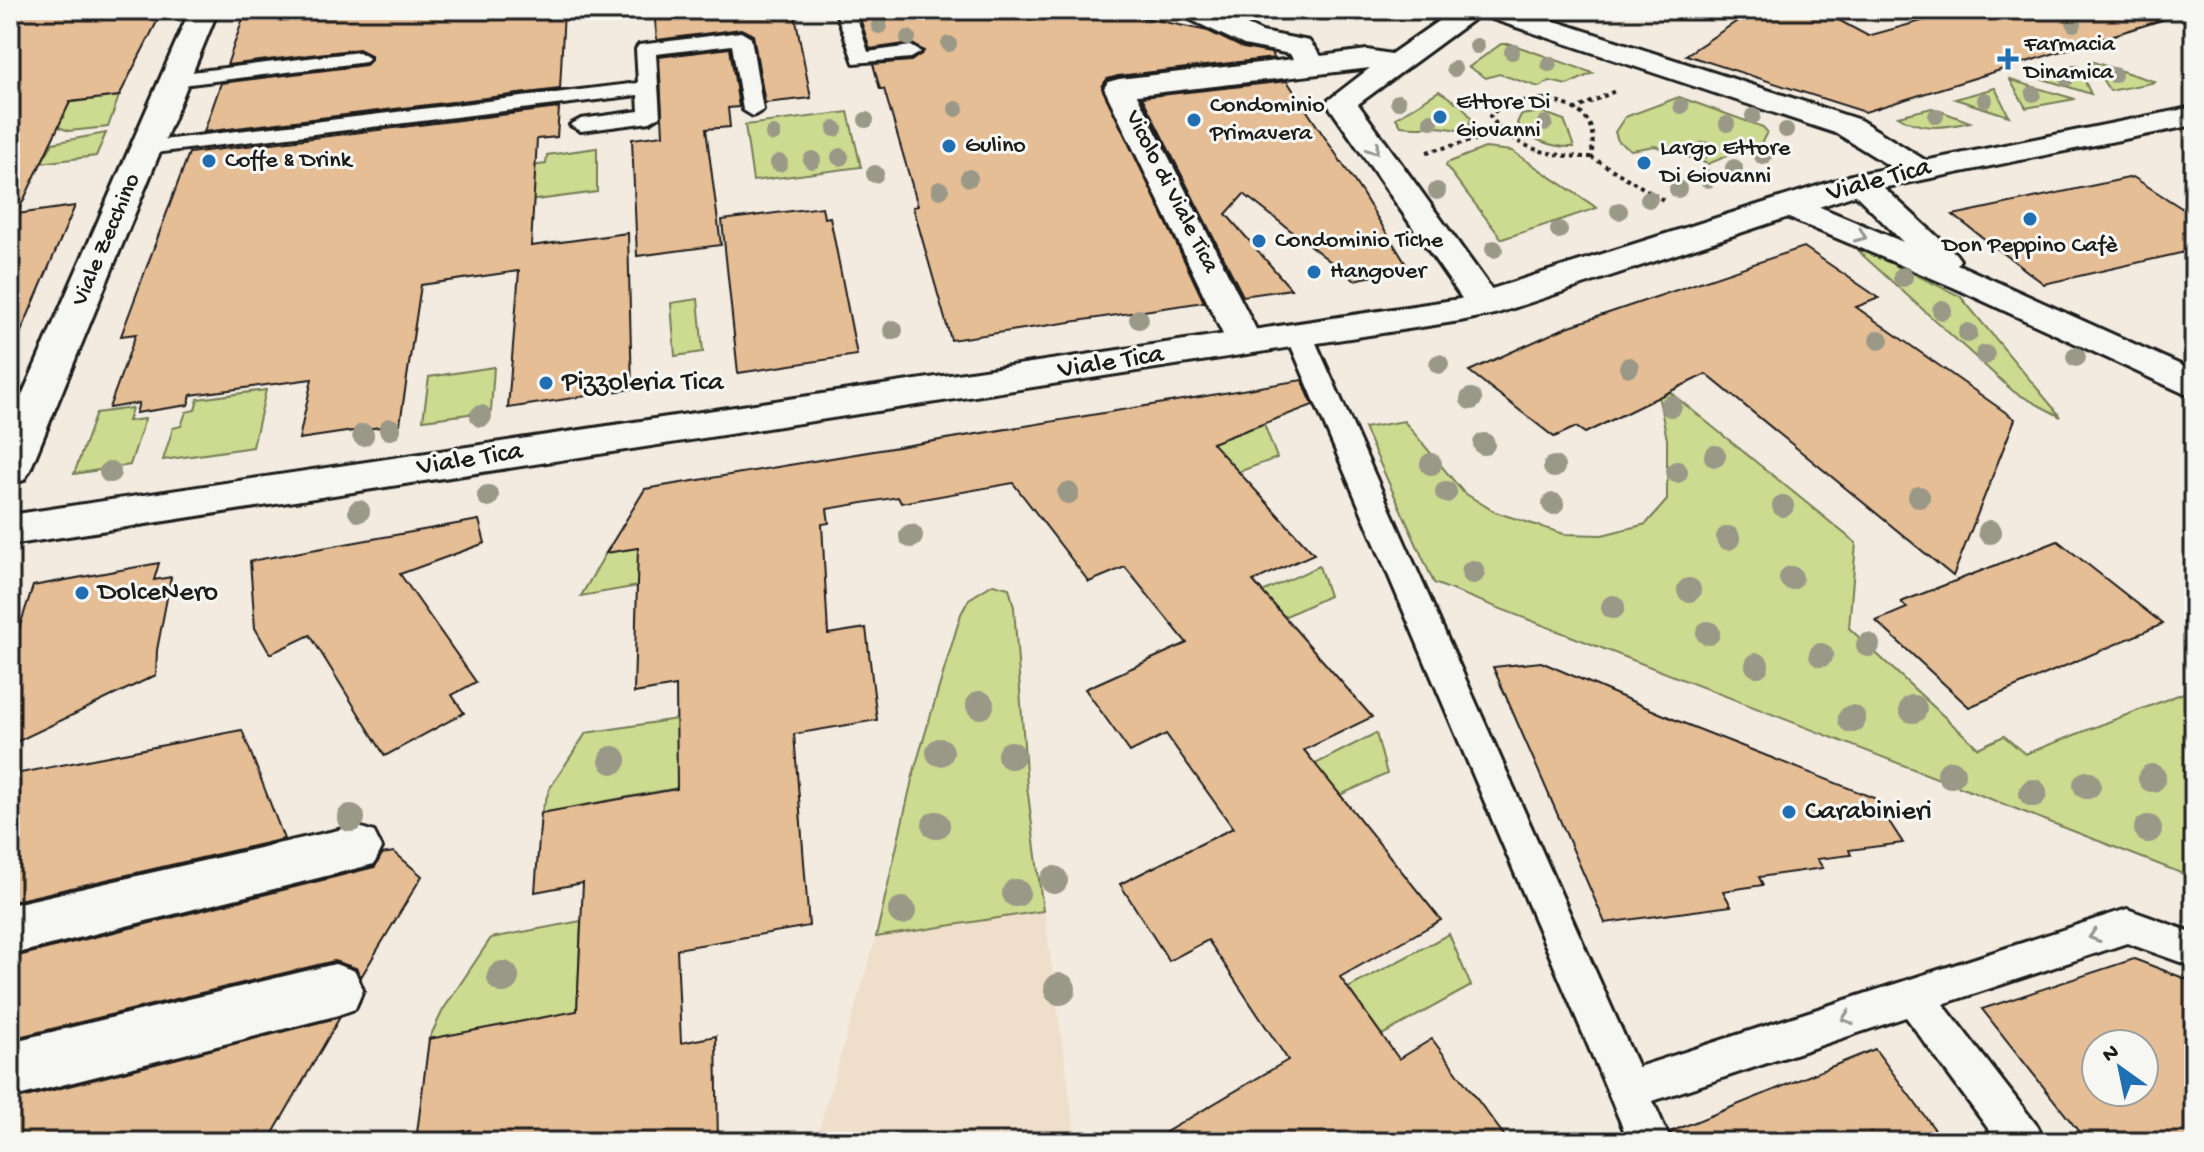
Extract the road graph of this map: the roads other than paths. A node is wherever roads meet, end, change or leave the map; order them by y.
1 (204, 10) edge
2 (850, 10) edge
3 (1193, 10) edge
4 (1472, 10) edge
5 (1493, 10) edge
6 (911, 52) dead end
7 (1306, 56) junction
8 (359, 58) dead end
9 (1380, 61) junction
10 (174, 80) junction
11 (648, 88) junction
12 (1341, 102) junction
13 (753, 110) dead end
14 (2194, 116) edge
15 (581, 125) dead end
16 (146, 148) junction
17 (1917, 169) junction
18 (1860, 183) junction
19 (1789, 206) junction
20 (1965, 280) junction
21 (1485, 305) junction
22 (1299, 334) junction
23 (1244, 343) junction
24 (2194, 386) edge
25 (10, 470) edge
26 (10, 530) edge
27 (356, 848) dead end
28 (10, 930) edge
29 (2194, 950) edge
30 (335, 990) dead end
31 (1913, 995) junction
32 (10, 1070) edge
33 (1627, 1090) junction
34 (1650, 1142) edge
35 (2023, 1142) edge

1 - 10 street, Viale Zecchino
2 - 6 lane
3 - 7 street
4 - 9 street
5 - 17 street
7 - 9 street
7 - 12 street
7 - 23 street, Vicolo di Viale Tica
8 - 10 lane
9 - 12 street
10 - 16 street, Viale Zecchino
11 - 13 lane
11 - 15 lane
11 - 16 lane
12 -> 21 street
14 - 17 street, Viale Tica
16 - 25 street, Viale Zecchino
17 - 18 street, Viale Tica
18 - 19 street, Viale Tica
18 - 20 street
19 -> 20 street
19 - 21 street, Viale Tica
20 - 24 street
21 - 22 street, Viale Tica
22 - 23 street, Viale Tica
22 - 33 lane
23 - 26 street, Viale Tica
27 - 28 street
29 -> 31 lane
30 - 32 street
31 -> 33 lane
31 - 35 lane
33 - 34 lane

